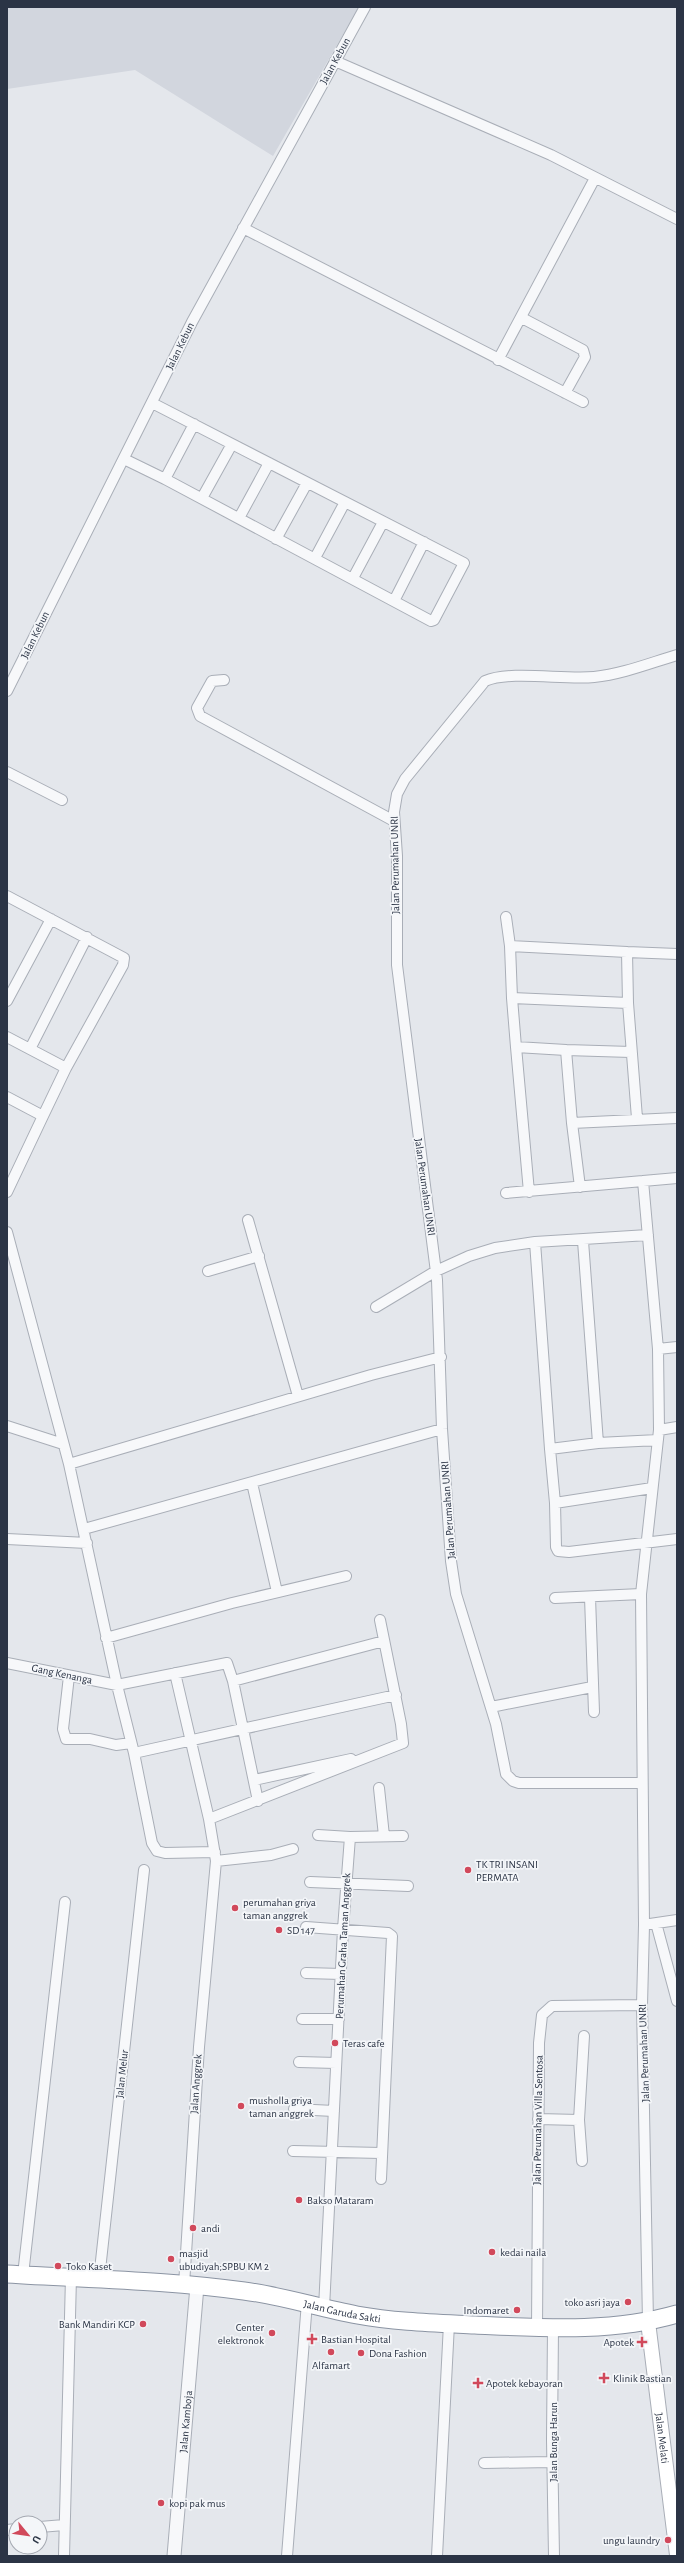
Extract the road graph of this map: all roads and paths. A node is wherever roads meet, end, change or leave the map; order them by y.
1 (365, 7) edge
2 (335, 61) junction
3 (595, 178) junction
4 (677, 219) edge
5 (243, 228) junction
6 (522, 318) junction
7 (498, 360) junction
8 (565, 393) junction
9 (583, 402) dead end
10 (152, 403) junction
11 (194, 424) junction
12 (232, 444) junction
13 (124, 459) junction
14 (269, 463) junction
15 (165, 479) junction
16 (307, 483) junction
17 (202, 498) junction
18 (345, 502) junction
19 (239, 518) junction
20 (383, 522) junction
21 (276, 539) junction
22 (424, 542) junction
23 (315, 558) junction
24 (353, 578) junction
25 (394, 601) junction
26 (677, 655) edge
27 (224, 680) dead end
28 (7, 691) edge
29 (7, 772) edge
30 (62, 800) dead end
31 (394, 821) junction
32 (8, 899) edge
33 (506, 917) dead end
34 (50, 919) junction
35 (87, 938) junction
36 (510, 946) junction
37 (627, 952) junction
38 (677, 954) edge
39 (512, 998) junction
40 (7, 1001) edge
41 (628, 1003) junction
42 (7, 1037) edge
43 (516, 1047) junction
44 (30, 1049) junction
45 (566, 1050) junction
46 (631, 1052) junction
47 (66, 1068) junction
48 (7, 1097) edge
49 (43, 1116) junction
50 (637, 1118) junction
51 (677, 1118) edge
52 (572, 1123) junction
53 (677, 1178) edge
54 (643, 1181) junction
55 (580, 1187) junction
56 (7, 1192) edge
57 (529, 1192) junction
58 (506, 1193) dead end
59 (248, 1220) dead end
60 (7, 1232) edge
61 (648, 1235) junction
62 (583, 1241) junction
63 (535, 1242) junction
64 (259, 1256) junction
65 (208, 1271) dead end
66 (436, 1271) junction
67 (376, 1307) dead end
68 (677, 1347) edge
69 (658, 1349) junction
70 (441, 1357) junction
71 (298, 1396) junction
72 (7, 1426) edge
73 (677, 1427) edge
74 (442, 1429) junction
75 (659, 1435) junction
76 (598, 1443) junction
77 (63, 1444) junction
78 (550, 1449) junction
79 (69, 1464) junction
80 (252, 1483) junction
81 (652, 1488) junction
82 (555, 1503) junction
83 (84, 1529) junction
84 (7, 1539) edge
85 (677, 1539) edge
86 (646, 1542) junction
87 (86, 1543) junction
88 (346, 1576) dead end
89 (277, 1592) junction
90 (641, 1594) junction
91 (590, 1597) junction
92 (555, 1598) dead end
93 (380, 1620) dead end
94 (106, 1638) junction
95 (384, 1641) junction
96 (7, 1663) edge
97 (175, 1673) junction
98 (69, 1676) junction
99 (233, 1681) junction
100 (117, 1685) junction
101 (592, 1687) junction
102 (396, 1695) junction
103 (491, 1707) junction
104 (594, 1712) dead end
105 (243, 1729) junction
106 (191, 1740) junction
107 (133, 1748) junction
108 (371, 1756) junction
109 (254, 1780) junction
110 (642, 1783) junction
111 (379, 1788) dead end
112 (258, 1801) junction
113 (209, 1819) junction
114 (318, 1835) dead end
115 (384, 1836) junction
116 (403, 1836) dead end
117 (350, 1837) junction
118 (293, 1849) dead end
119 (215, 1857) junction
120 (144, 1870) dead end
121 (310, 1882) dead end
122 (346, 1884) junction
123 (408, 1886) dead end
124 (65, 1902) dead end
125 (677, 1920) edge
126 (656, 1923) junction
127 (644, 1925) junction
128 (306, 1927) dead end
129 (343, 1929) junction
130 (306, 1973) dead end
131 (341, 1974) junction
132 (677, 2001) edge
133 (642, 2005) junction
134 (302, 2018) dead end
135 (339, 2019) junction
136 (584, 2036) dead end
137 (299, 2062) dead end
138 (336, 2063) junction
139 (294, 2109) dead end
140 (334, 2111) junction
141 (538, 2119) junction
142 (579, 2120) junction
143 (293, 2151) dead end
144 (333, 2151) junction
145 (381, 2153) junction
146 (582, 2161) dead end
147 (381, 2179) dead end
148 (15, 2274) edge
149 (71, 2277) junction
150 (99, 2279) junction
151 (190, 2286) junction
152 (307, 2302) junction
153 (324, 2308) junction
154 (677, 2314) edge
155 (648, 2322) junction
156 (449, 2324) junction
157 (545, 2328) junction
158 (552, 2462) junction
159 (484, 2463) dead end
160 (64, 2525) junction
161 (48, 2526) edge
162 (677, 2555) edge
163 (64, 2556) edge
164 (174, 2556) edge
165 (287, 2556) edge
166 (437, 2556) edge
167 (554, 2556) edge

1 - 2 street, Jalan Kebun
2 - 3 street
2 - 5 street, Jalan Kebun
3 - 4 street
3 - 6 street
5 - 7 street
5 - 10 street, Jalan Kebun
6 - 7 street
6 - 8 street
7 - 8 street
8 - 9 street
10 - 11 street
10 - 13 street, Jalan Kebun
11 - 12 street
11 - 15 street
12 - 14 street
12 - 17 street
13 - 15 street
13 - 28 street, Jalan Kebun
14 - 16 street
14 - 19 street
15 - 17 street
16 - 18 street
16 - 21 street
17 - 19 street
18 - 20 street
18 - 23 street
19 - 21 street
20 - 22 street
20 - 24 street
21 - 23 street
22 - 25 street
22 - 25 street
23 - 24 street
24 - 25 street
26 - 31 street, Jalan Perumahan UNRI
27 - 31 street
29 - 30 street
31 - 66 street, Jalan Perumahan UNRI
32 - 34 street
33 - 36 street
34 - 35 street
34 - 40 street
35 - 44 street
35 - 47 street
36 - 37 street
36 - 39 street
37 - 38 street
37 - 41 street
39 - 41 street
39 - 43 street
41 - 46 street
42 - 44 street
43 - 45 street
43 - 57 street
44 - 47 street
45 - 46 street
45 - 52 street
46 - 50 street
47 - 49 street
48 - 49 street
49 - 56 street
50 - 51 street
50 - 52 street
52 - 55 street
53 - 54 street
54 - 55 street
54 - 61 street, Jalan Perumahan UNRI
55 - 57 street
57 - 58 street
59 - 64 street
60 - 77 street
61 - 62 street
61 - 69 street, Jalan Perumahan UNRI
62 - 63 street
62 - 76 street
63 - 66 street
63 - 78 street
64 - 65 street
64 - 71 street
66 - 67 street
66 - 70 street, Jalan Perumahan UNRI
68 - 69 street
69 - 75 street, Jalan Perumahan UNRI
70 - 71 street
70 - 74 street, Jalan Perumahan UNRI
71 - 79 street
72 - 77 street
73 - 75 street
74 - 80 street
74 - 103 street, Jalan Perumahan UNRI
75 - 76 street
75 - 81 street, Jalan Perumahan UNRI
76 - 78 street
77 - 79 street
78 - 82 street
79 - 83 street
80 - 83 street
80 - 89 street
81 - 82 street
81 - 86 street, Jalan Perumahan UNRI
82 - 86 street
83 - 87 street
84 - 87 street
85 - 86 street
86 - 90 street, Jalan Perumahan UNRI
87 - 94 street
88 - 89 street
89 - 94 street
90 - 91 street
90 - 110 street, Jalan Perumahan UNRI
91 - 92 street
91 - 101 street
93 - 95 street
94 - 100 street
95 - 99 street
95 - 102 street
96 - 98 street, Gang Kenanga
97 - 99 street
97 - 100 street
97 - 106 street, Jalan Anggrek
98 - 100 street, Gang Kenanga
98 - 107 street
99 - 105 street
100 - 107 street
101 - 103 street
101 - 104 street
102 - 105 street
102 - 108 street
103 - 110 street, Jalan Perumahan UNRI
105 - 106 street
105 - 109 street
106 - 107 street
106 - 113 street, Jalan Anggrek
107 - 119 street
108 - 109 street
108 - 112 street
109 - 112 street
110 - 127 street, Jalan Perumahan UNRI
111 - 115 street
112 - 113 street
113 - 119 street, Jalan Anggrek
114 - 117 street
115 - 116 street
115 - 117 street
117 - 122 street, Perumahan Graha Taman Anggrek
118 - 119 street
119 - 151 street, Jalan Anggrek
120 - 150 street, Jalan Melur
121 - 122 street
122 - 123 street
122 - 129 street, Perumahan Graha Taman Anggrek
124 - 148 street
125 - 126 street
126 - 127 street
126 - 132 street
127 - 133 street, Jalan Perumahan UNRI
128 - 129 street
129 - 131 street, Perumahan Graha Taman Anggrek
129 - 145 street
130 - 131 street
131 - 135 street, Perumahan Graha Taman Anggrek
133 - 141 street, Jalan Perumahan Villa Sentosa
133 - 155 street, Jalan Perumahan UNRI
134 - 135 street
135 - 138 street, Perumahan Graha Taman Anggrek
136 - 142 street
137 - 138 street
138 - 140 street, Perumahan Graha Taman Anggrek
139 - 140 street
140 - 144 street, Perumahan Graha Taman Anggrek
141 - 142 street
141 - 157 street, Jalan Perumahan Villa Sentosa
142 - 146 street
143 - 144 street
144 - 145 street
144 - 153 street, Perumahan Graha Taman Anggrek
145 - 147 street
148 - 149 highway, Jalan Garuda Sakti
149 - 150 highway, Jalan Garuda Sakti
149 - 160 street
150 - 151 highway, Jalan Garuda Sakti
151 - 152 highway, Jalan Garuda Sakti
151 - 164 street, Jalan Kamboja
152 - 153 highway, Jalan Garuda Sakti
152 - 165 street
153 - 156 highway, Jalan Garuda Sakti
154 - 155 highway, Jalan Garuda Sakti
155 - 157 highway, Jalan Garuda Sakti
155 - 162 main road, Jalan Melati
156 - 157 highway, Jalan Garuda Sakti
156 - 166 street
157 - 158 street, Jalan Bunga Harun
158 - 159 street
158 - 167 street, Jalan Bunga Harun
160 - 161 street
160 - 163 street

